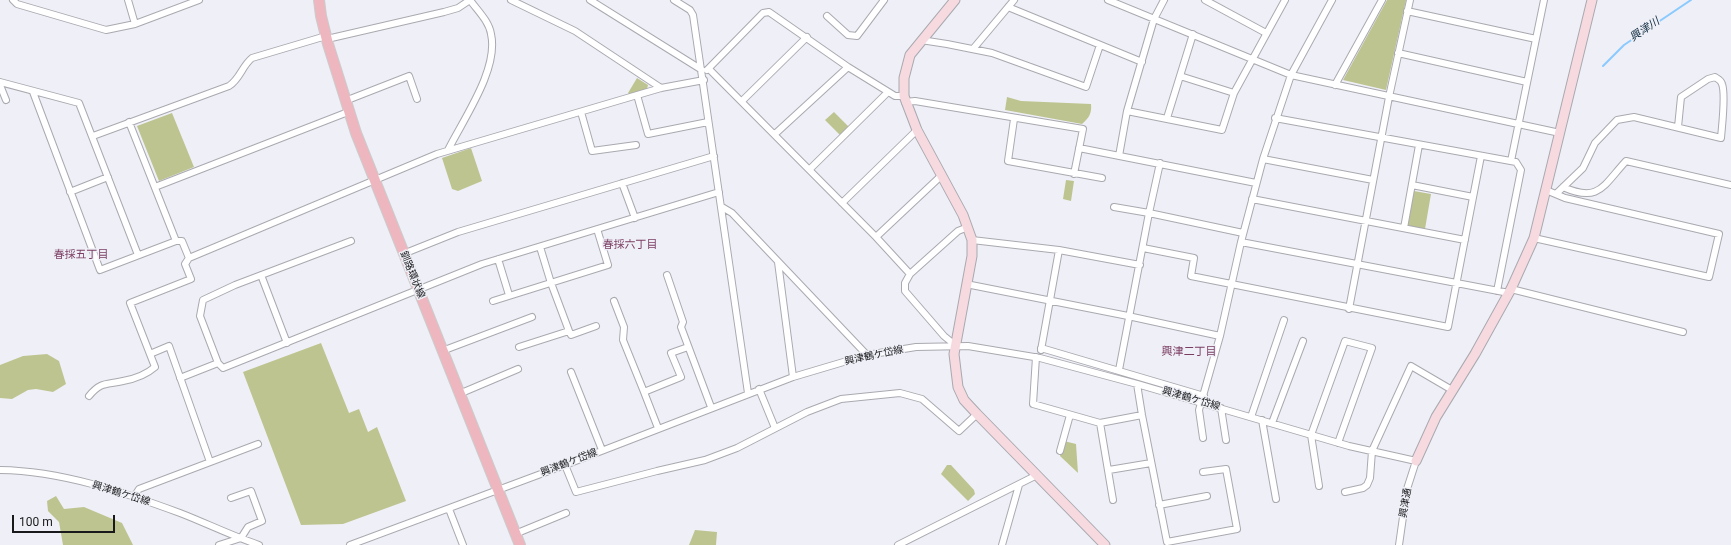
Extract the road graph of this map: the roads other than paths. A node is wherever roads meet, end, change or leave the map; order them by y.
1 (13, 0) edge
2 (128, 0) edge
3 (200, 0) edge
4 (319, 0) edge
5 (470, 0) edge
6 (511, 0) edge
7 (590, 0) edge
8 (674, 0) edge
9 (884, 0) edge
10 (955, 0) edge
11 (1014, 0) edge
12 (1108, 0) edge
13 (1164, 0) edge
14 (1205, 0) edge
15 (1285, 0) edge
16 (1332, 0) edge
17 (1382, 0) edge
18 (1410, 0) edge
19 (1544, 0) edge
20 (1592, 0) edge
21 (1008, 7) junction
22 (1408, 11) junction
23 (827, 16) dead end
24 (1154, 19) junction
25 (135, 24) junction
26 (1266, 33) junction
27 (1193, 34) junction
28 (326, 37) junction
29 (807, 37) junction
30 (1536, 39) junction
31 (921, 40) junction
32 (1100, 45) junction
33 (972, 49) junction
34 (1398, 53) junction
35 (1252, 59) junction
36 (1142, 62) junction
37 (848, 67) junction
38 (709, 69) junction
39 (702, 75) junction
40 (1291, 75) junction
41 (1180, 76) junction
42 (1527, 82) junction
43 (0, 84) edge
44 (1335, 85) junction
45 (661, 88) junction
46 (33, 92) junction
47 (888, 92) junction
48 (1234, 93) junction
49 (637, 95) junction
50 (1389, 96) junction
51 (417, 99) dead end
52 (905, 99) junction
53 (6, 100) dead end
54 (345, 100) junction
55 (742, 101) junction
56 (1127, 111) junction
57 (348, 112) junction
58 (581, 112) junction
59 (1167, 118) junction
60 (1275, 118) junction
61 (1014, 119) junction
62 (129, 122) junction
63 (708, 122) junction
64 (1518, 125) junction
65 (1678, 127) junction
66 (917, 130) junction
67 (1560, 133) junction
68 (775, 134) junction
69 (93, 136) junction
70 (1381, 138) junction
71 (636, 145) dead end
72 (1420, 145) junction
73 (1079, 148) junction
74 (448, 150) junction
75 (714, 156) junction
76 (1119, 156) junction
77 (1481, 156) junction
78 (1263, 159) junction
79 (1511, 161) junction
80 (1160, 163) junction
81 (810, 169) junction
82 (1074, 174) junction
83 (942, 175) junction
84 (108, 177) junction
85 (1102, 178) dead end
86 (373, 179) junction
87 (1373, 180) junction
88 (622, 183) junction
89 (1256, 183) junction
90 (1412, 185) junction
91 (1731, 186) edge
92 (155, 187) junction
93 (1563, 187) junction
94 (1546, 190) junction
95 (70, 192) junction
96 (719, 192) junction
97 (1557, 193) junction
98 (1473, 197) junction
99 (1252, 199) junction
100 (842, 203) junction
101 (722, 207) junction
102 (1114, 207) dead end
103 (1150, 213) junction
104 (634, 218) junction
105 (1365, 221) junction
106 (968, 226) junction
107 (1404, 228) junction
108 (597, 229) junction
109 (1243, 233) junction
110 (876, 237) junction
111 (1534, 238) junction
112 (972, 240) junction
113 (1465, 240) junction
114 (176, 241) junction
115 (352, 241) dead end
116 (1240, 242) junction
117 (540, 247) junction
118 (1143, 248) junction
119 (1059, 250) junction
120 (404, 254) junction
121 (138, 255) junction
122 (189, 258) junction
123 (498, 259) junction
124 (778, 262) junction
125 (1356, 263) junction
126 (1140, 265) junction
127 (910, 274) junction
128 (260, 275) junction
129 (668, 275) dead end
130 (551, 283) junction
131 (1456, 283) junction
132 (966, 284) junction
133 (1231, 285) junction
134 (417, 289) junction
135 (1497, 291) junction
136 (1510, 291) junction
137 (509, 295) junction
138 (1050, 300) junction
139 (494, 301) dead end
140 (614, 301) dead end
141 (1349, 308) junction
142 (1128, 316) junction
143 (532, 317) dead end
144 (1284, 320) dead end
145 (596, 326) dead end
146 (568, 331) junction
147 (1683, 332) dead end
148 (1220, 336) junction
149 (1302, 341) dead end
150 (287, 343) junction
151 (955, 345) junction
152 (519, 347) dead end
153 (688, 347) junction
154 (1041, 348) junction
155 (442, 351) junction
156 (150, 354) junction
157 (867, 355) junction
158 (1038, 357) junction
159 (218, 363) junction
160 (518, 369) dead end
161 (1119, 370) junction
162 (571, 372) dead end
163 (792, 376) junction
164 (180, 378) junction
165 (1137, 384) junction
166 (759, 389) junction
167 (1452, 390) junction
168 (644, 392) junction
169 (748, 393) junction
170 (459, 394) junction
171 (89, 396) dead end
172 (1204, 396) junction
173 (1202, 402) junction
174 (710, 407) junction
175 (1221, 408) junction
176 (977, 414) junction
177 (1070, 415) junction
178 (1142, 415) junction
179 (1251, 417) junction
180 (1262, 420) junction
181 (1100, 423) junction
182 (1272, 423) junction
183 (658, 428) junction
184 (775, 428) junction
185 (1311, 435) junction
186 (1204, 438) dead end
187 (1226, 440) dead end
188 (1338, 443) junction
189 (258, 444) dead end
190 (602, 450) junction
191 (1060, 451) dead end
192 (1372, 451) junction
193 (1416, 461) junction
194 (210, 462) junction
195 (1151, 462) junction
196 (565, 465) junction
197 (0, 470) edge
198 (1109, 470) junction
199 (1203, 472) dead end
200 (1037, 475) junction
201 (1019, 484) junction
202 (1319, 486) dead end
203 (497, 490) junction
204 (1345, 492) dead end
205 (134, 496) junction
206 (1207, 496) dead end
207 (231, 498) dead end
208 (1276, 499) dead end
209 (1113, 500) dead end
210 (1159, 506) junction
211 (449, 509) junction
212 (566, 513) dead end
213 (515, 534) junction
214 (241, 538) junction
215 (219, 545) edge
216 (259, 545) edge
217 (350, 545) edge
218 (463, 545) edge
219 (520, 545) edge
220 (898, 545) edge
221 (1002, 545) edge
222 (1105, 545) edge
223 (1399, 545) edge

1 - 25 street
2 - 25 street
3 - 25 street
4 - 28 main road, 釧路環状線
5 - 28 street
5 - 74 street
6 - 45 street
7 - 39 street
8 - 39 street
9 - 23 street
10 - 31 street
11 - 21 street
12 - 24 street
13 - 24 street
14 - 26 street
15 - 26 street
16 - 40 street
17 - 44 street
18 - 22 street
19 - 30 street
20 - 67 street
21 - 32 street
21 - 33 street
22 - 30 street
22 - 34 street
24 - 27 street
24 - 36 street
26 - 35 street
27 - 35 street
27 - 41 street
28 - 54 main road, 釧路環状線
28 - 62 street
29 - 37 street
29 - 38 street
29 - 55 street
30 - 42 street
31 - 33 street
31 - 52 street
32 - 33 street
32 - 36 street
34 - 42 street
34 - 50 street
35 - 40 street
35 - 48 street
36 - 56 street
37 - 47 street
37 - 68 street
38 - 39 street
38 - 55 street
39 - 45 street
39 - 63 street
40 - 44 street
40 - 60 street
41 - 48 street
41 - 59 street
42 - 64 street
43 - 46 street
43 - 53 street
44 - 50 street
45 - 49 street
46 - 69 street
46 - 95 street
47 - 52 street
47 - 81 street
48 - 59 street
49 - 58 street
49 - 63 street
50 - 64 street
50 - 70 street
51 - 54 street
52 - 61 street
52 - 66 street
54 - 57 main road, 釧路環状線
55 - 68 street
56 - 59 street
56 - 76 street
57 - 86 main road, 釧路環状線
57 - 92 street
58 - 71 street
58 - 74 street
60 - 70 street
60 - 78 street
61 - 73 street
61 - 82 street
62 - 69 street
62 - 92 street
63 - 75 street
64 - 67 street
64 - 79 street
65 - 65 street
65 - 93 street
66 - 83 street
66 - 100 street
67 - 94 street
68 - 81 street
69 - 84 street
70 - 72 street
70 - 87 street
72 - 77 street
72 - 90 street
73 - 76 street
73 - 82 street
74 - 86 street
75 - 88 street
75 - 96 street
76 - 80 street
77 - 79 street
77 - 98 street
78 - 87 street
78 - 89 street
79 - 135 street
80 - 89 street
80 - 103 street
81 - 100 street
82 - 85 street
83 - 106 street
83 - 110 street
84 - 95 street
84 - 121 street
86 - 120 main road, 釧路環状線
86 - 122 street
87 - 105 street
88 - 104 street
88 - 120 street
89 - 99 street
90 - 98 street
90 - 107 street
91 - 93 street
92 - 114 street
93 - 97 street
94 - 97 street
94 - 111 street
95 - 121 street
96 - 101 street
96 - 104 street
97 - 111 street
98 - 113 street
99 - 105 street
99 - 109 street
100 - 110 street
101 - 124 street
101 - 169 street
102 - 103 street
103 - 109 street
103 - 118 street
104 - 108 street
105 - 107 street
105 - 125 street
106 - 112 street
106 - 127 street
107 - 113 street
108 - 117 street
108 - 130 street
109 - 116 street
110 - 127 street
111 - 136 street
112 - 119 street
112 - 132 street
113 - 131 street
114 - 121 street
114 - 122 street
115 - 128 street
116 - 125 street
116 - 133 street
117 - 123 street
117 - 130 street
118 - 126 street
118 - 133 street
119 - 126 street
119 - 138 street
120 - 134 main road, 釧路環状線
122 - 156 street
123 - 134 street
123 - 137 street
124 - 157 street
124 - 163 street
125 - 131 street
125 - 141 street
126 - 142 street
127 - 151 street
128 - 150 street
128 - 159 street
129 - 153 street
130 - 137 street
130 - 146 street
131 - 135 street
131 - 141 street
132 - 138 street
132 - 151 street
133 - 141 street
133 - 148 street
134 - 150 street
134 - 155 main road, 釧路環状線
135 - 136 street
136 - 147 street
136 - 167 street
137 - 139 street
138 - 142 street
138 - 154 street
140 - 168 street
142 - 148 street
142 - 161 street
143 - 155 street
144 - 179 street
145 - 146 street
146 - 152 street
148 - 172 street
149 - 182 street
150 - 159 street
151 - 157 street, 興津鶴ケ岱線
151 - 158 street, 興津鶴ケ岱線
151 - 176 street
153 - 168 street
153 - 174 street
154 - 158 street
154 - 161 street
155 - 170 main road, 釧路環状線
156 - 164 street
156 - 171 street
157 - 163 street, 興津鶴ケ岱線
158 - 165 street, 興津鶴ケ岱線
158 - 177 street
159 - 164 street
160 - 170 street
161 - 172 street
162 - 190 street
163 - 166 street, 興津鶴ケ岱線
164 - 194 street
165 - 173 street, 興津鶴ケ岱線
165 - 178 street
166 - 169 street, 興津鶴ケ岱線
166 - 184 street
167 - 192 street
167 - 193 street
168 - 183 street
169 - 174 street, 興津鶴ケ岱線
170 - 203 main road, 釧路環状線
172 - 173 street
173 - 175 street, 興津鶴ケ岱線
173 - 186 street
174 - 183 street, 興津鶴ケ岱線
175 - 179 street, 興津鶴ケ岱線
175 - 187 street
176 - 184 street
176 - 200 street
177 - 181 street
177 - 191 street
178 - 181 street
178 - 195 street
179 - 180 street, 興津鶴ケ岱線
180 - 182 street, 興津鶴ケ岱線
180 - 208 street
181 - 198 street
182 - 185 street, 興津鶴ケ岱線
183 - 190 street, 興津鶴ケ岱線
184 - 196 street
185 - 188 street, 興津鶴ケ岱線
185 - 188 street
185 - 202 street
188 - 192 street, 興津鶴ケ岱線
189 - 194 street
190 - 196 street, 興津鶴ケ岱線
192 - 193 street, 興津鶴ケ岱線
192 - 204 street
193 - 223 street, 興津通
194 - 205 street
195 - 198 street
195 - 210 street
196 - 203 street, 興津鶴ケ岱線
197 - 205 street, 興津鶴ケ岱線
198 - 209 street
199 - 210 street
200 - 201 street
200 - 222 street
201 - 220 street
201 - 221 street
203 - 211 street, 興津鶴ケ岱線
203 - 213 main road, 釧路環状線
205 - 214 street, 興津鶴ケ岱線
206 - 210 street
207 - 214 street
211 - 217 street, 興津鶴ケ岱線
211 - 218 street
212 - 213 street
213 - 219 main road, 釧路環状線
214 - 215 street
214 - 216 street, 興津鶴ケ岱線

